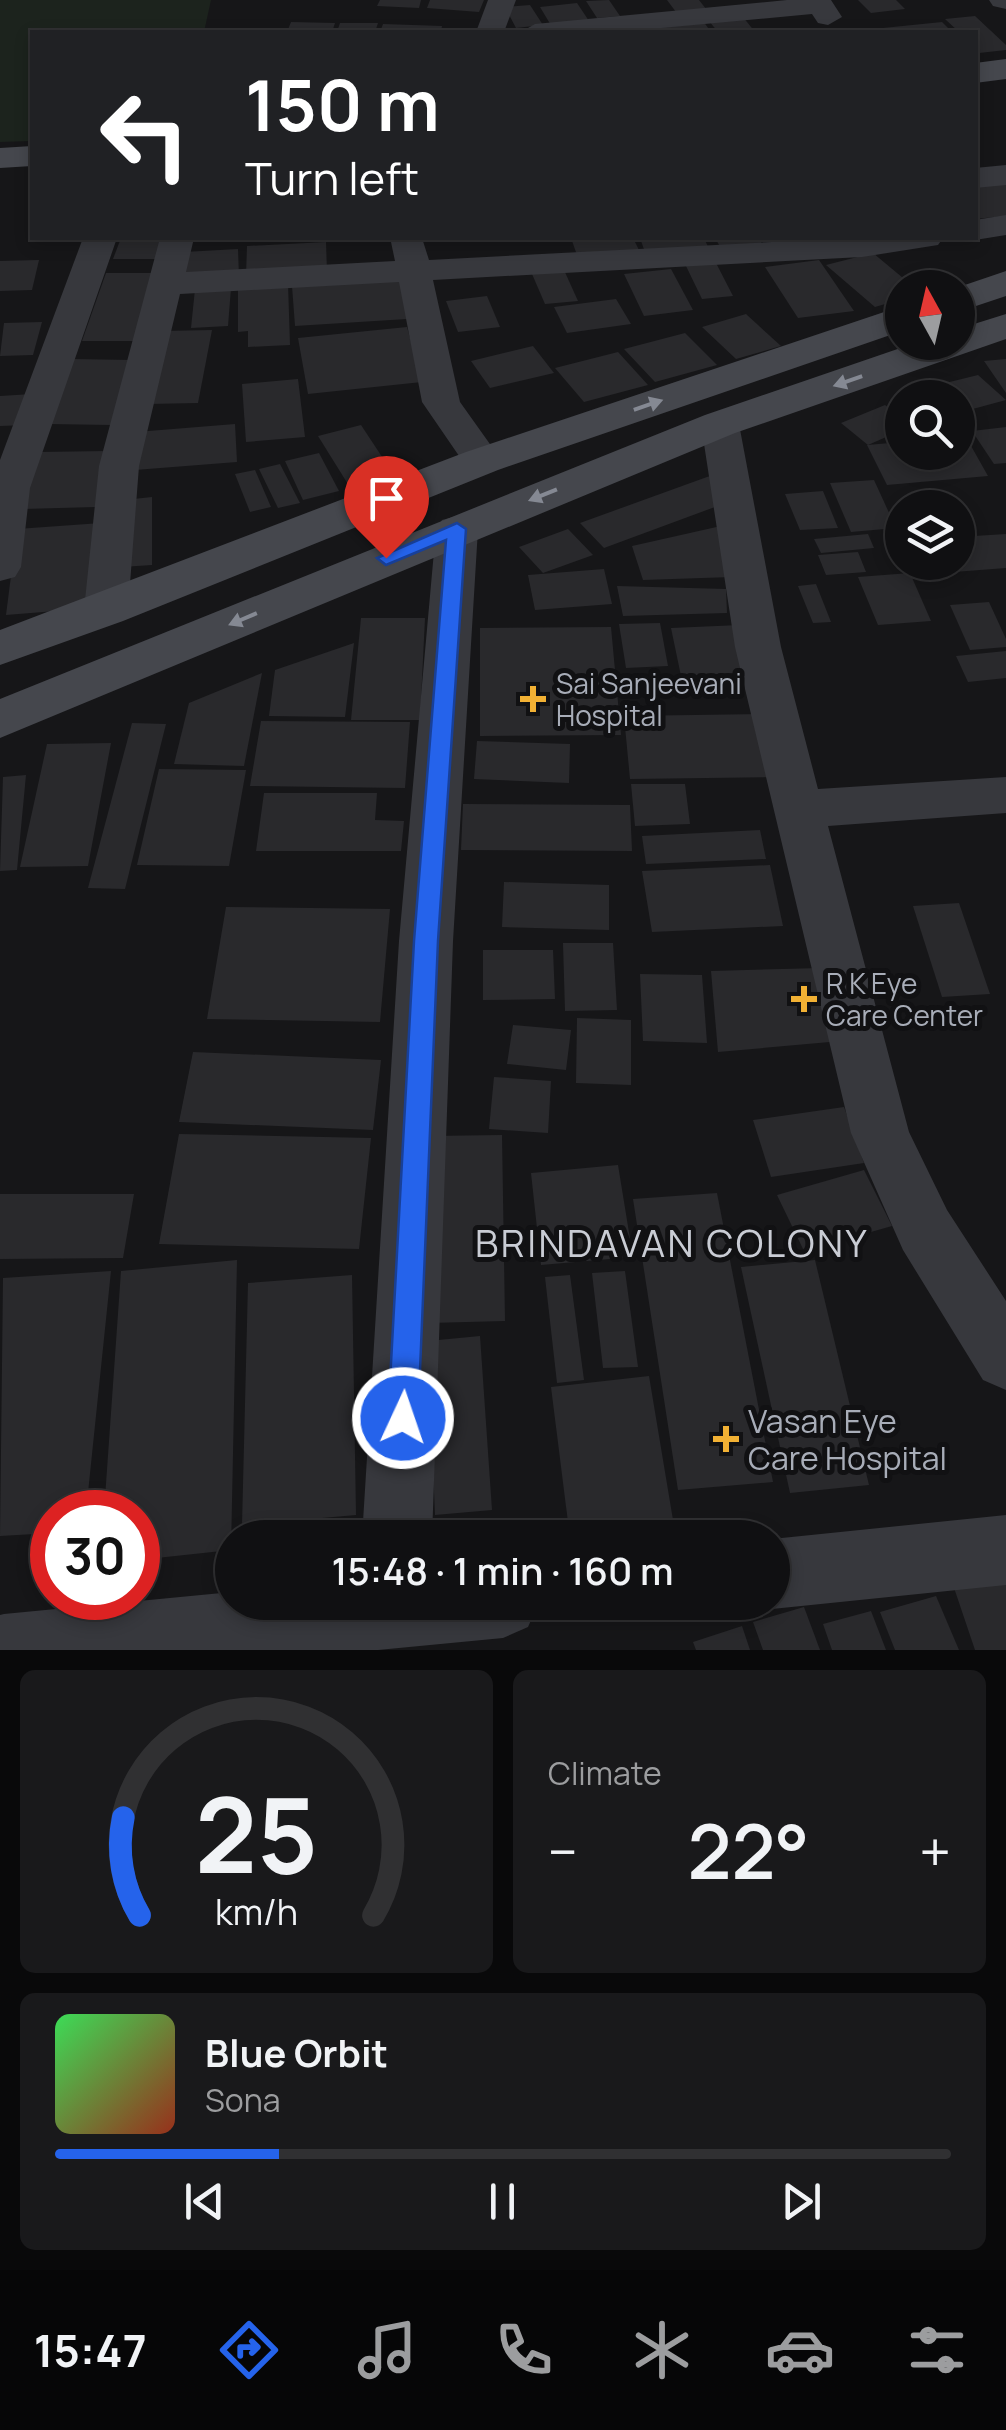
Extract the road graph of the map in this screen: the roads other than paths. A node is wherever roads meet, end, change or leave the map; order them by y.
1 (502, 0) edge
2 (828, 17) dead end
3 (491, 30) edge
4 (556, 30) edge
5 (1006, 70) edge
6 (978, 72) edge
7 (30, 156) edge
8 (0, 158) edge
9 (1006, 175) edge
10 (978, 178) edge
11 (1006, 225) edge
12 (978, 230) edge
13 (99, 240) edge
14 (177, 240) edge
15 (913, 240) edge
16 (713, 246) edge
17 (410, 255) edge
18 (1006, 283) edge
19 (166, 284) junction
20 (975, 294) edge
21 (885, 324) edge
22 (1006, 326) edge
23 (720, 424) junction
24 (482, 462) junction
25 (457, 529) junction
26 (0, 568) edge
27 (106, 610) junction
28 (0, 648) edge
29 (0, 720) edge
30 (1006, 795) edge
31 (799, 809) junction
32 (1006, 1358) edge
33 (398, 1520) edge
34 (1006, 1550) edge
35 (790, 1572) edge
36 (393, 1622) edge
37 (4, 1650) edge

1 - 3 street
2 - 4 street
5 - 6 main road
7 - 8 main road
9 - 10 street
11 - 12 street
13 - 26 street
14 - 19 street
15 - 16 street
16 - 17 street
17 - 19 street
17 - 24 street
18 - 20 main road
19 - 27 street
24 -> 21 main road
22 -> 23 main road
23 -> 25 main road
23 - 31 street
24 - 27 main road
25 -> 29 main road
25 - 33 street
27 - 28 main road
30 - 31 street
31 - 32 street
34 - 35 street
36 - 37 street

